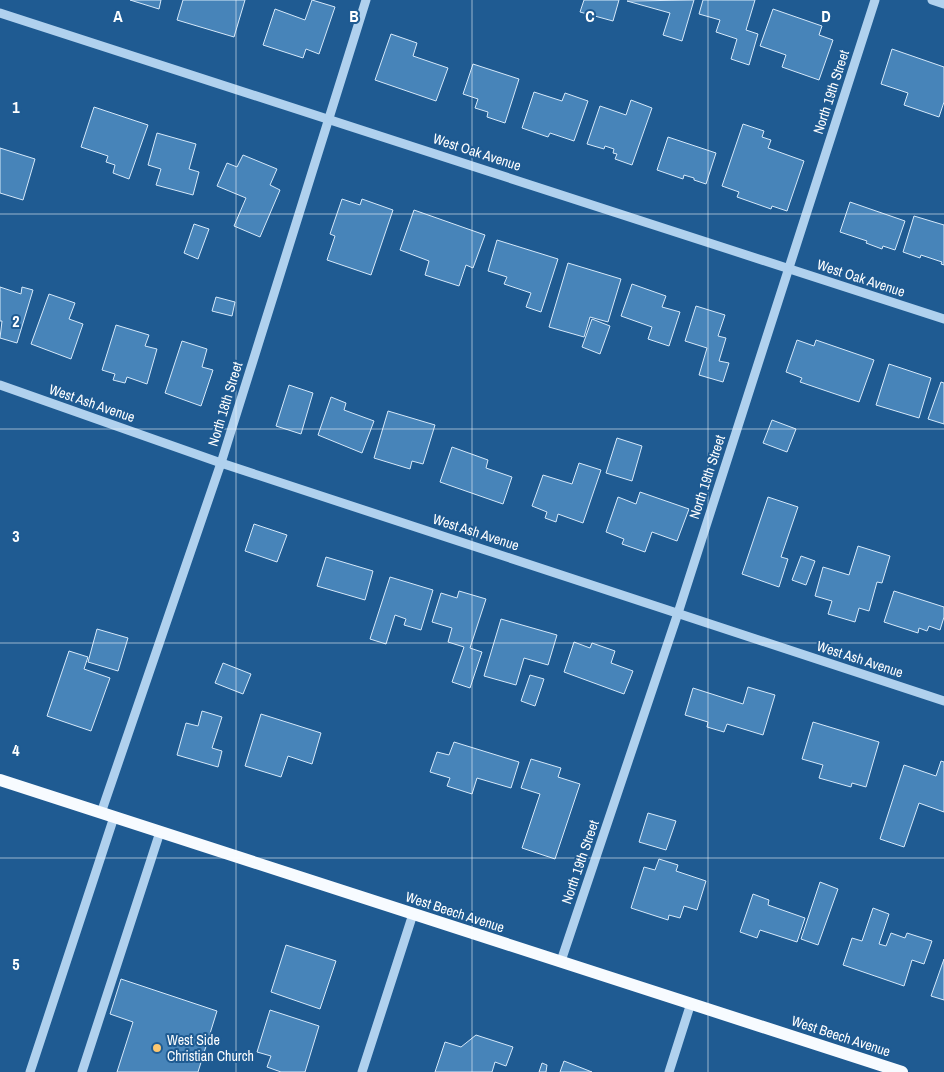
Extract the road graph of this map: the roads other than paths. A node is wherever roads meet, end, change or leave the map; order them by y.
1 (366, 0) edge
2 (875, 0) edge
3 (932, 0) edge
4 (944, 4) edge
5 (0, 13) edge
6 (328, 118) junction
7 (789, 270) junction
8 (944, 319) edge
9 (0, 385) edge
10 (221, 463) junction
11 (678, 613) junction
12 (944, 701) edge
13 (0, 780) edge
14 (101, 813) junction
15 (114, 817) junction
16 (160, 832) junction
17 (413, 914) junction
18 (561, 961) junction
19 (691, 1003) junction
20 (876, 1068) edge
21 (30, 1072) edge
22 (82, 1072) edge
23 (362, 1072) edge
24 (669, 1072) edge
25 (902, 1072) edge

1 - 6 street, North 18th Street
2 - 7 street, North 19th Street
3 - 4 street
5 - 6 street, West Oak Avenue
6 - 7 street, West Oak Avenue
6 - 10 street, North 18th Street
7 - 8 street, West Oak Avenue
7 - 11 street, North 19th Street
9 - 10 street, West Ash Avenue
10 - 11 street, West Ash Avenue
10 - 14 street, North 18th Street
11 - 12 street, West Ash Avenue
11 - 18 street, North 19th Street
13 - 14 main road, West Beech Avenue
14 - 15 main road, West Beech Avenue
15 - 16 main road, West Beech Avenue
15 - 21 street
16 - 17 main road, West Beech Avenue
16 - 22 street
17 - 18 main road, West Beech Avenue
17 - 23 street
18 - 19 main road, West Beech Avenue
19 - 20 main road, West Beech Avenue
19 - 24 street
20 - 25 main road, West Beech Avenue

